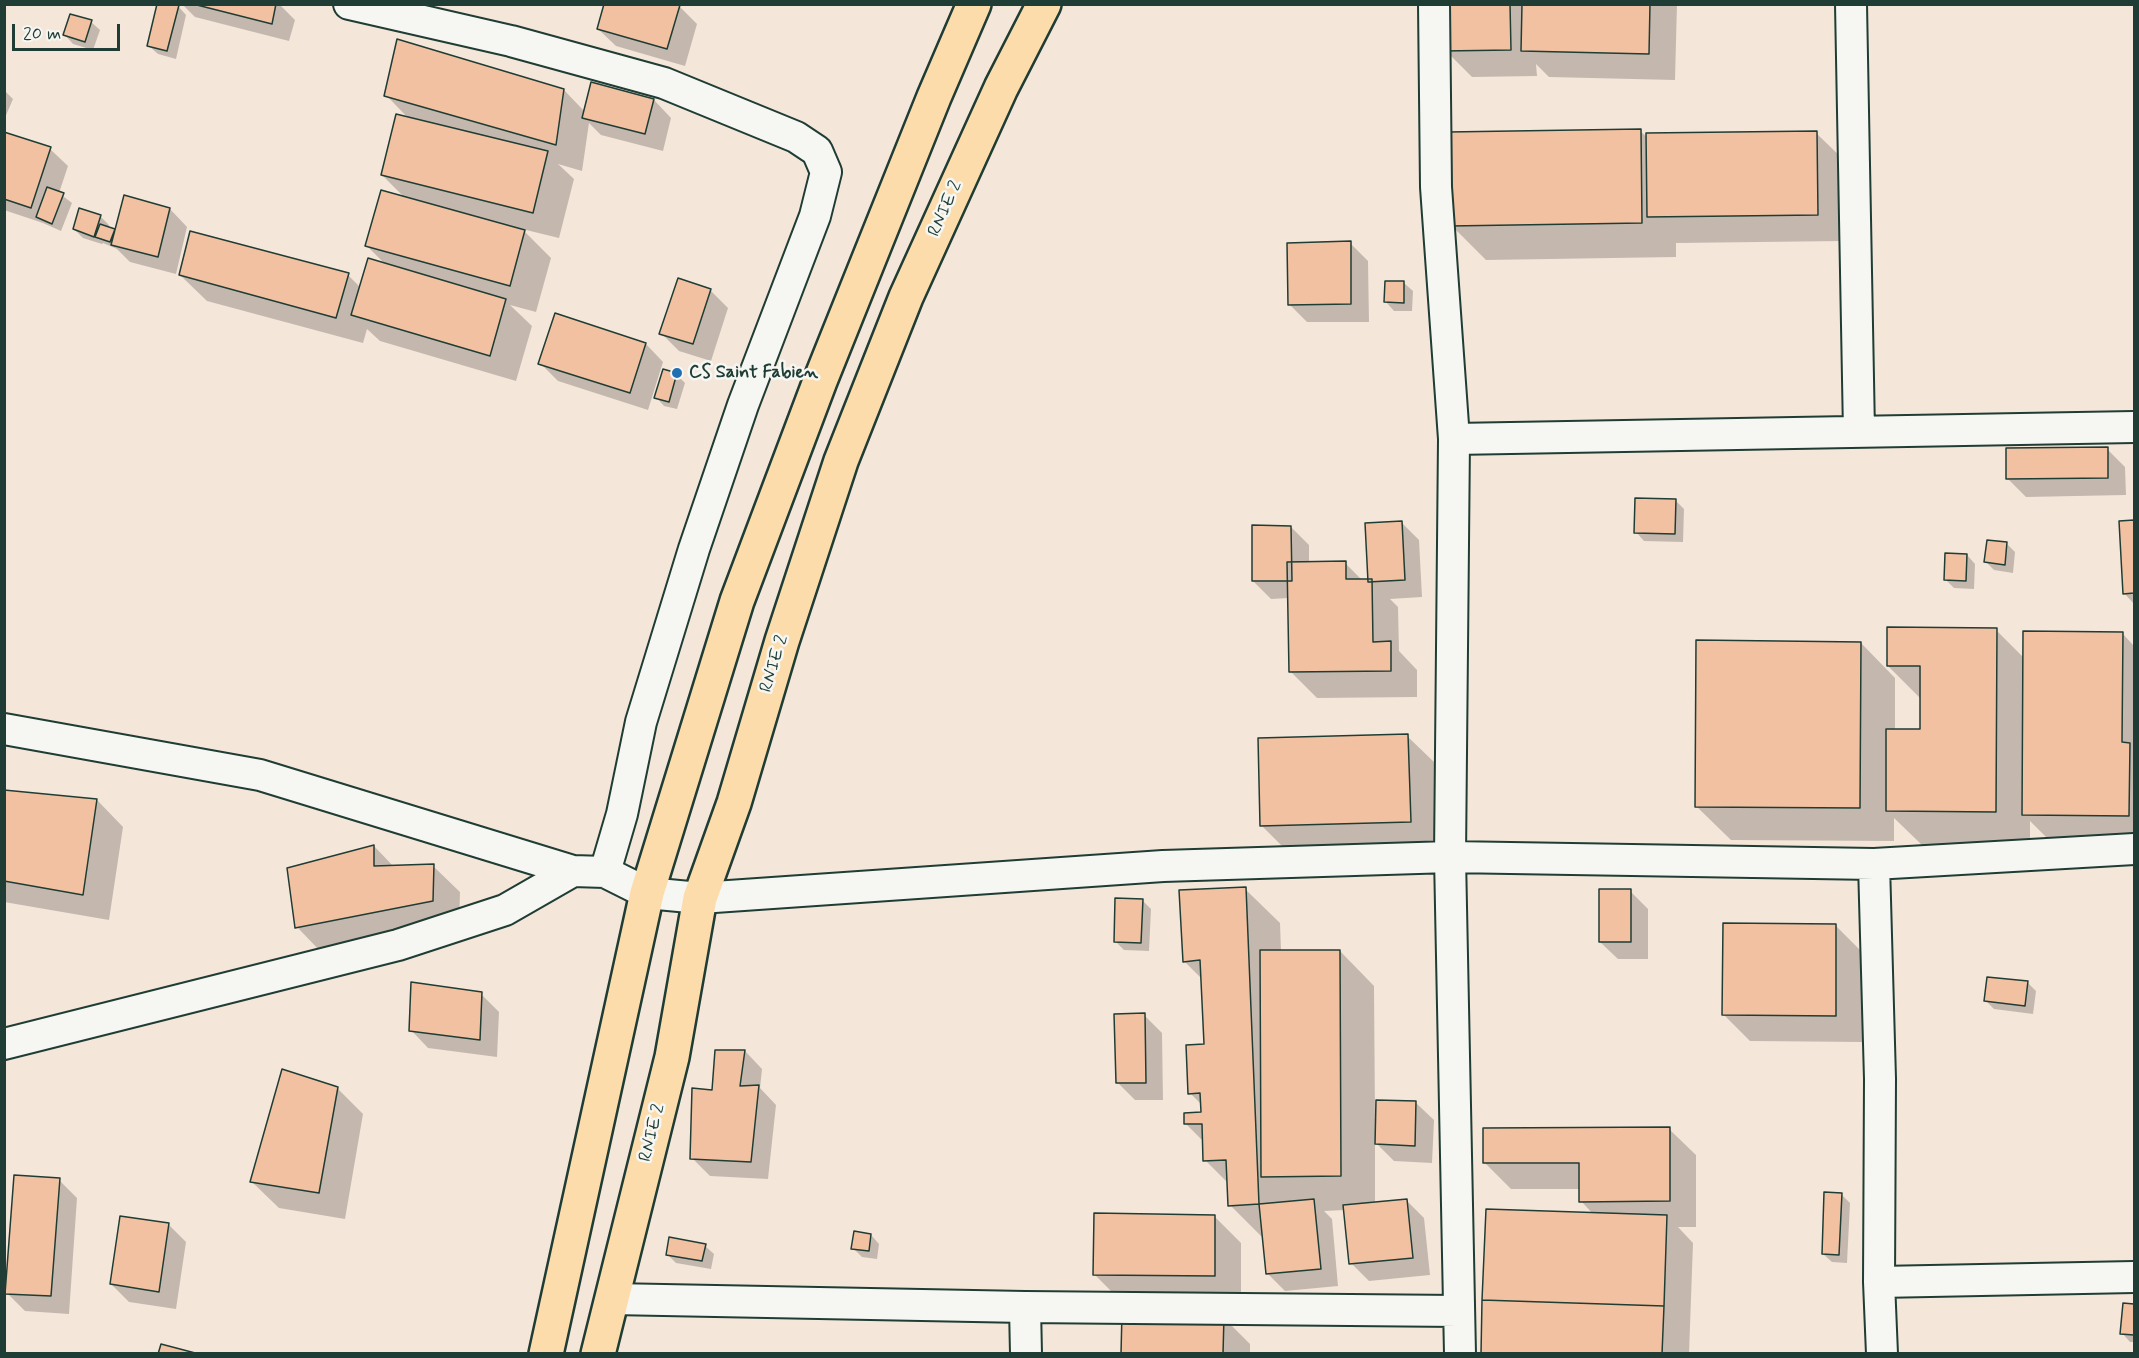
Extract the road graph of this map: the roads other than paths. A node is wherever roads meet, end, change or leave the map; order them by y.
1 (349, 4) edge
2 (974, 4) edge
3 (1044, 4) edge
4 (1434, 4) edge
5 (1851, 4) edge
6 (2134, 427) edge
7 (1859, 432) junction
8 (1454, 439) junction
9 (4, 729) edge
10 (2134, 849) edge
11 (1450, 857) junction
12 (1874, 864) junction
13 (573, 871) junction
14 (605, 872) junction
15 (647, 893) junction
16 (700, 898) junction
17 (4, 1044) edge
18 (2134, 1277) edge
19 (1879, 1282) junction
20 (612, 1299) junction
21 (1025, 1307) junction
22 (1458, 1311) junction
23 (546, 1353) edge
24 (598, 1353) edge
25 (1026, 1353) edge
26 (1460, 1353) edge
27 (1882, 1353) edge

1 - 14 street
2 - 15 highway
3 - 16 highway, RNIE 2 / RNIE 2
4 - 8 street
5 - 7 street
6 - 7 street
7 - 8 street
8 - 11 street
9 - 13 street
10 - 12 street
11 - 12 street
11 - 16 street
11 - 22 street
12 - 19 street
13 - 14 street
13 - 17 street
14 - 15 street
15 - 16 street
15 - 23 highway
16 - 20 highway, RNIE 2 / RNIE 2
18 - 19 street
19 - 27 street
20 - 21 street
20 - 24 highway, RNIE 2 / RNIE 2
21 - 22 street
21 - 25 street
22 - 26 street

